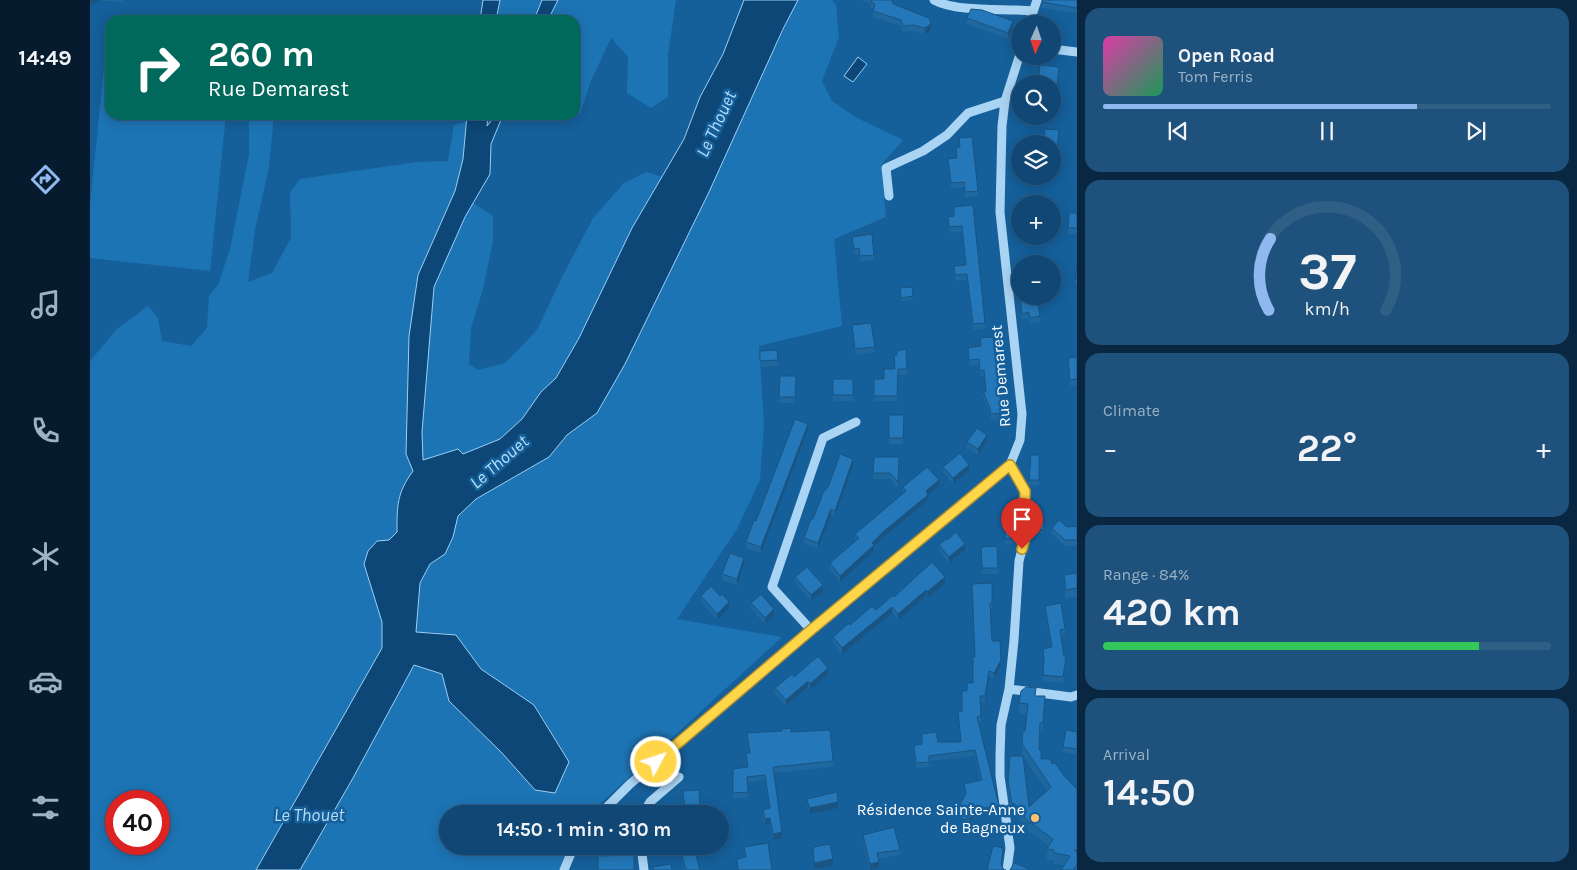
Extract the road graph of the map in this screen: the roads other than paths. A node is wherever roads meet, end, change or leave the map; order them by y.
1 (934, 0) edge
2 (1037, 0) edge
3 (1033, 12) junction
4 (1032, 15) edge
5 (1061, 50) edge
6 (1077, 52) edge
7 (1016, 65) edge
8 (1005, 101) junction
9 (889, 196) dead end
10 (856, 422) dead end
11 (1010, 465) junction
12 (811, 630) junction
13 (1009, 689) junction
14 (1077, 695) edge
15 (679, 777) dead end
16 (609, 805) edge
17 (648, 805) edge
18 (570, 855) edge
19 (642, 855) edge
20 (564, 870) edge
21 (644, 870) edge
22 (1007, 870) edge

1 - 3 street
2 - 3 street
3 - 4 street
5 - 6 street
7 - 8 street, Rue Demarest
8 - 9 street
8 - 11 street, Rue Demarest
10 - 12 street
11 - 12 street
11 - 13 street
12 - 16 street
13 - 14 street
13 - 22 street
15 - 17 street
18 - 20 street
19 - 21 street

